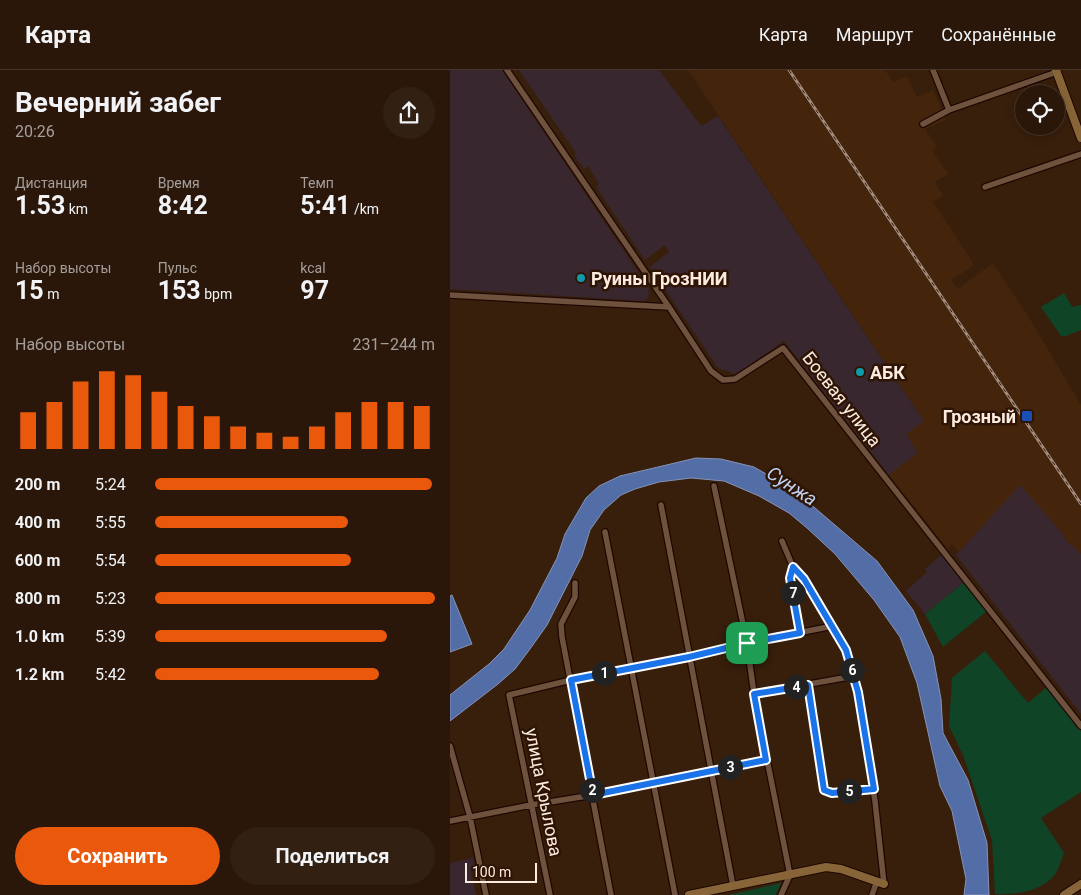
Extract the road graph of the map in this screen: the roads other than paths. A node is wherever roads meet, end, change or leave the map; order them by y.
1 (507, 70) edge
2 (933, 70) edge
3 (1059, 71) edge
4 (949, 110) junction
5 (924, 124) dead end
6 (1081, 138) edge
7 (1081, 154) edge
8 (985, 187) dead end
9 (450, 295) edge
10 (669, 307) junction
11 (714, 486) dead end
12 (661, 505) dead end
13 (605, 532) dead end
14 (782, 541) dead end
15 (793, 567) junction
16 (575, 583) dead end
17 (833, 626) junction
18 (800, 633) junction
19 (747, 643) junction
20 (689, 657) junction
21 (631, 668) junction
22 (854, 676) junction
23 (571, 680) junction
24 (808, 685) junction
25 (754, 694) junction
26 (1081, 726) edge
27 (450, 746) edge
28 (766, 760) junction
29 (711, 771) junction
30 (654, 783) junction
31 (874, 789) junction
32 (593, 795) junction
33 (531, 805) junction
34 (470, 817) junction
35 (450, 822) edge
36 (790, 874) junction
37 (881, 883) junction
38 (1081, 884) edge
39 (733, 886) junction
40 (486, 895) edge
41 (550, 895) edge
42 (611, 895) edge
43 (675, 895) edge
44 (689, 895) edge
45 (781, 895) edge
46 (872, 895) edge
47 (1064, 895) edge

1 - 10 street, Боевая улица
2 - 4 street
3 - 4 street
3 - 6 main road
4 - 5 street
7 - 8 street
9 - 10 street
10 - 26 street, Боевая улица
11 - 19 street
12 - 20 street
13 - 21 street
14 - 15 street
15 - 17 street
15 - 18 street
16 - 23 street
17 - 18 street
17 - 22 street
18 - 19 street
19 - 20 street
19 - 25 street
20 - 21 street
20 - 29 street
21 - 23 street
21 - 30 street
22 - 24 street
22 - 31 street
23 - 32 street
23 - 33 street, улица Крылова
24 - 25 street
24 - 31 street
25 - 28 street
27 - 34 street
28 - 29 street
28 - 36 street
29 - 30 street
29 - 39 street
30 - 32 street
30 - 43 street
31 - 37 street
32 - 33 street
32 - 42 street
33 - 34 street
33 - 41 street, улица Крылова
34 - 35 street
34 - 40 street
36 - 37 main road
36 - 39 main road
36 - 45 street
37 - 46 street
38 - 47 main road
39 - 44 main road

